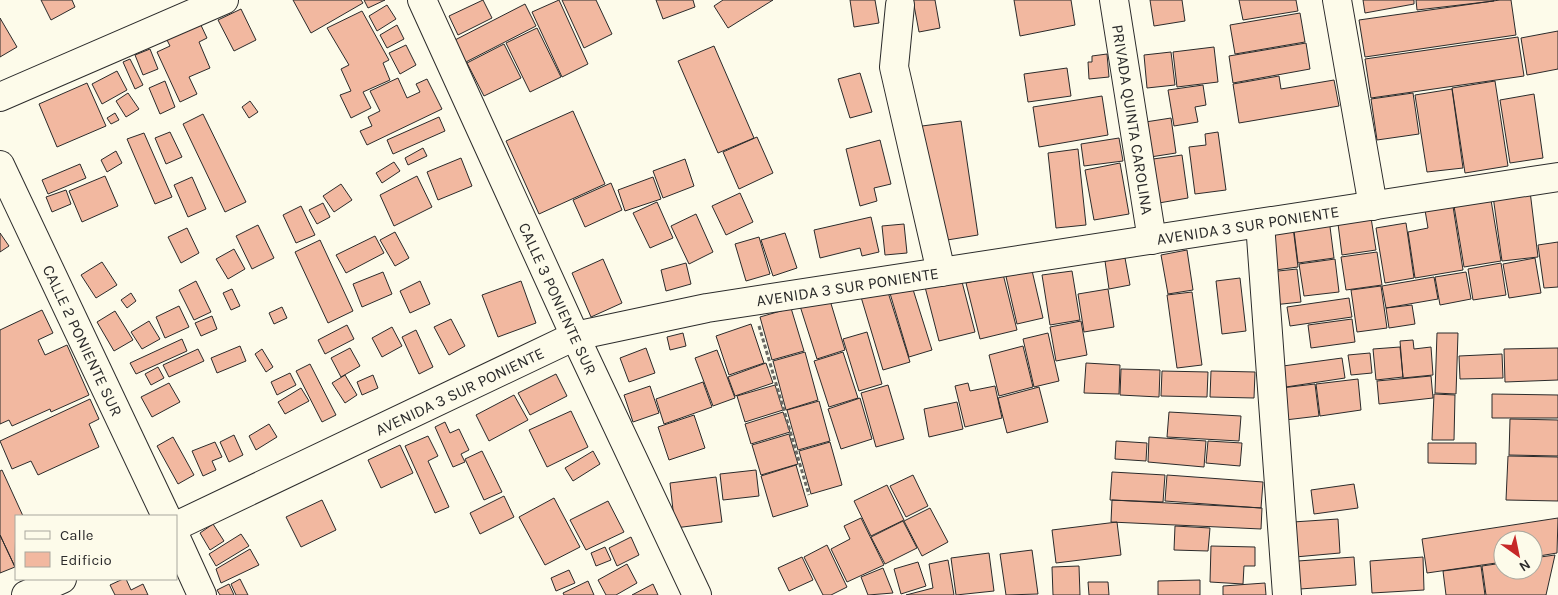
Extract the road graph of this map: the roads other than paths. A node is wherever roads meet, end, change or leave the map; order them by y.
1 (224, 0) edge
2 (422, 0) edge
3 (1114, 0) edge
4 (1337, 0) edge
5 (900, 5) dead end
6 (0, 97) edge
7 (0, 165) edge
8 (1558, 177) edge
9 (1373, 206) junction
10 (1260, 223) junction
11 (1152, 240) junction
12 (941, 272) junction
13 (576, 336) junction
14 (166, 515) edge
15 (178, 525) edge
16 (178, 542) edge
17 (60, 580) edge
18 (26, 595) edge
19 (202, 595) edge
20 (697, 595) edge
21 (1287, 595) edge

1 - 6 street
2 - 13 street, CALLE 3 PONIENTE SUR
3 - 11 street, PRIVADA QUINTA CAROLINA
4 - 9 street
5 - 12 street
7 - 14 street, CALLE 2 PONIENTE SUR
8 - 9 street, AVENIDA 3 SUR PONIENTE
9 - 10 street, AVENIDA 3 SUR PONIENTE
10 - 11 street, AVENIDA 3 SUR PONIENTE
10 - 21 street
11 - 12 street, AVENIDA 3 SUR PONIENTE
12 - 13 street, AVENIDA 3 SUR PONIENTE
13 - 15 street, AVENIDA 3 SUR PONIENTE
13 - 20 street, CALLE 3 PONIENTE SUR
16 - 19 street
17 - 18 street

